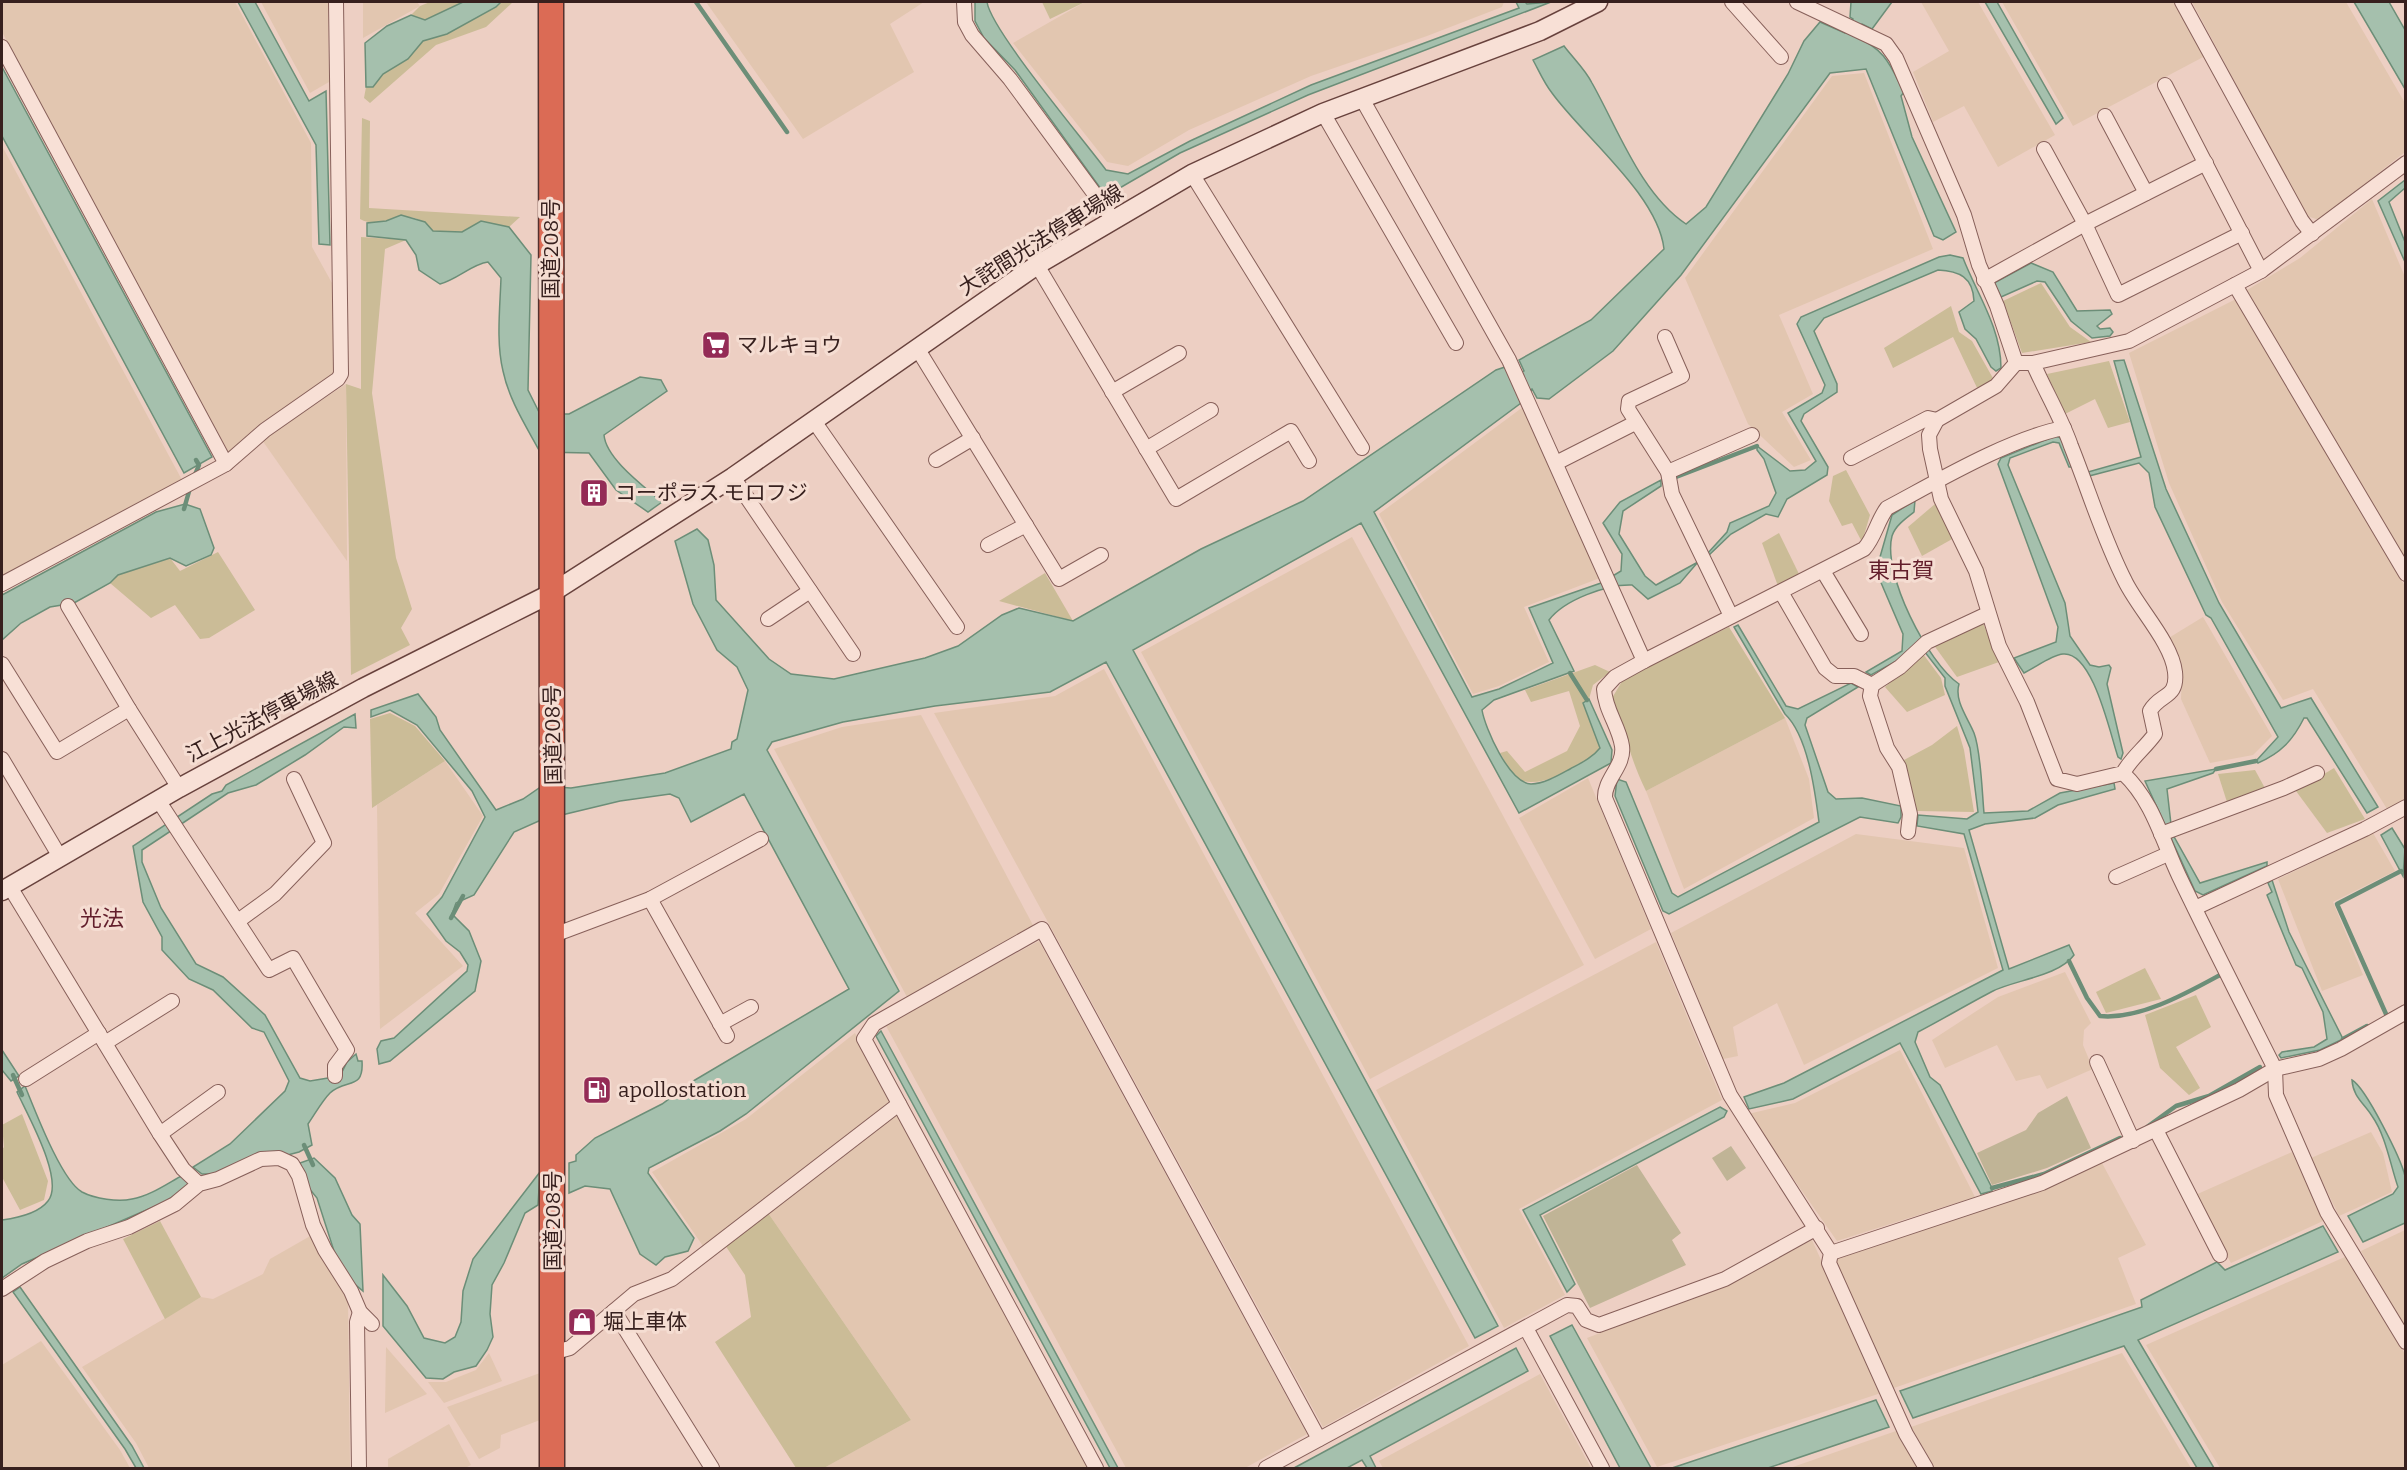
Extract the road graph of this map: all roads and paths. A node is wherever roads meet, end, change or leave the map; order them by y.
1 (336, 2) edge
2 (551, 2) edge
3 (964, 2) edge
4 (1732, 2) edge
5 (1797, 2) edge
6 (2182, 2) edge
7 (1590, 4) edge
8 (2, 47) edge
9 (1781, 57) dead end
10 (2165, 85) dead end
11 (1361, 98) junction
12 (1323, 112) junction
13 (2105, 116) dead end
14 (2044, 149) dead end
15 (2406, 163) edge
16 (2206, 164) junction
17 (1192, 174) junction
18 (2146, 193) junction
19 (1113, 219) junction
20 (2085, 224) junction
21 (2242, 233) junction
22 (2312, 234) junction
23 (1037, 265) junction
24 (2261, 271) junction
25 (1984, 280) junction
26 (2235, 285) junction
27 (1665, 337) dead end
28 (1456, 343) dead end
29 (917, 348) junction
30 (1179, 353) dead end
31 (2016, 363) junction
32 (2033, 363) junction
33 (1112, 392) junction
34 (1211, 410) dead end
35 (1937, 420) junction
36 (814, 421) junction
37 (1635, 423) junction
38 (2064, 428) junction
39 (1752, 435) dead end
40 (972, 438) junction
41 (1146, 448) junction
42 (1362, 448) dead end
43 (1851, 458) dead end
44 (936, 460) dead end
45 (1309, 461) dead end
46 (1556, 463) junction
47 (226, 464) junction
48 (1668, 472) junction
49 (733, 477) junction
50 (1937, 482) junction
51 (1026, 525) junction
52 (988, 545) dead end
53 (1101, 555) dead end
54 (1823, 571) junction
55 (2406, 574) edge
56 (2, 584) edge
57 (810, 591) junction
58 (1781, 592) junction
59 (550, 594) junction
60 (68, 606) dead end
61 (1987, 614) junction
62 (1731, 616) junction
63 (768, 619) dead end
64 (957, 627) dead end
65 (1861, 634) dead end
66 (853, 654) dead end
67 (1644, 661) junction
68 (2, 664) edge
69 (1872, 685) junction
70 (129, 709) junction
71 (2, 759) edge
72 (2123, 773) junction
73 (2317, 773) dead end
74 (294, 779) dead end
75 (179, 788) junction
76 (162, 807) junction
77 (2406, 807) edge
78 (1908, 832) dead end
79 (2161, 834) junction
80 (761, 839) dead end
81 (2169, 854) junction
82 (60, 857) junction
83 (2116, 876) dead end
84 (6, 889) edge
85 (650, 899) junction
86 (2195, 908) junction
87 (238, 921) junction
88 (554, 935) junction
89 (172, 1001) dead end
90 (751, 1007) dead end
91 (2406, 1012) edge
92 (102, 1038) junction
93 (2097, 1062) dead end
94 (2275, 1069) junction
95 (335, 1076) dead end
96 (26, 1078) dead end
97 (219, 1092) dead end
98 (900, 1104) junction
99 (2156, 1130) junction
100 (160, 1134) junction
101 (2133, 1141) junction
102 (199, 1184) junction
103 (1817, 1228) junction
104 (1831, 1253) junction
105 (2220, 1255) dead end
106 (2, 1289) edge
107 (614, 1311) junction
108 (360, 1312) junction
109 (372, 1324) dead end
110 (1526, 1328) junction
111 (2406, 1342) edge
112 (552, 1353) junction
113 (1320, 1439) junction
114 (359, 1468) edge
115 (552, 1468) edge
116 (712, 1468) edge
117 (1096, 1468) edge
118 (1266, 1468) edge
119 (1602, 1468) edge
120 (1926, 1468) edge

1 - 47 street
2 - 59 highway, 国道208号
3 - 19 street
4 - 9 street
5 - 25 street
6 - 22 street
7 - 11 main road, 大詫間光法停車場線
8 - 47 street
10 - 16 street
11 - 12 main road, 大詫間光法停車場線
11 - 46 street
12 - 17 main road, 大詫間光法停車場線
12 - 28 street
13 - 18 street
14 - 20 street
15 - 22 street
16 - 18 street
16 - 21 street
17 - 19 main road, 大詫間光法停車場線
17 - 42 street
18 - 20 street
19 - 23 main road, 大詫間光法停車場線
20 - 21 street
20 - 25 street
21 - 24 street
22 - 24 street
23 - 29 main road, 大詫間光法停車場線
23 - 33 street
24 - 26 street
25 - 31 street
26 - 32 street
26 - 55 street
27 - 37 street
29 - 36 main road, 大詫間光法停車場線
29 - 40 street
30 - 33 street
31 - 32 street
31 - 35 street
32 - 38 street
33 - 41 street
34 - 41 street
35 - 43 street
35 - 50 street
36 - 49 main road, 大詫間光法停車場線
36 - 64 street
37 - 46 street
37 - 48 street
38 - 50 street
38 - 72 street
39 - 48 street
40 - 44 street
40 - 51 street
41 - 45 street
46 - 67 street
47 - 56 street
48 - 62 street
49 - 57 street
49 - 59 main road, 大詫間光法停車場線
50 - 54 street
50 - 61 street
51 - 52 street
51 - 53 street
54 - 58 street
54 - 65 street
57 - 63 street
57 - 66 street
58 - 62 street
58 - 69 street
59 - 75 main road, 江上光法停車場線
59 - 88 highway, 国道208号
60 - 70 street
61 - 69 street
61 - 72 street
62 - 67 street
67 - 103 street
68 - 70 street
69 - 78 street
70 - 75 street
71 - 82 street
72 - 79 street
73 - 79 street
74 - 87 street
75 - 76 main road, 江上光法停車場線
76 - 82 main road, 江上光法停車場線
76 - 87 street
77 - 86 street
79 - 81 street
80 - 85 street
81 - 83 street
81 - 86 street
82 - 84 main road, 江上光法停車場線
84 - 92 street
85 - 88 street
85 - 90 street
86 - 94 street
87 - 95 street
88 - 112 highway, 国道208号
89 - 92 street
91 - 94 street
92 - 96 street
92 - 100 street
93 - 101 street
94 - 99 street
94 - 111 street
97 - 100 street
98 - 107 street
98 - 113 street
98 - 117 street
99 - 101 street
99 - 105 street
100 - 102 street
101 - 104 street
102 - 106 street
102 - 108 street
103 - 104 street
103 - 110 street
104 - 120 street
107 - 112 street
107 - 116 street
108 - 109 street
108 - 114 street
110 - 113 street
110 - 119 street
112 - 115 highway, 国道208号
113 - 118 street

